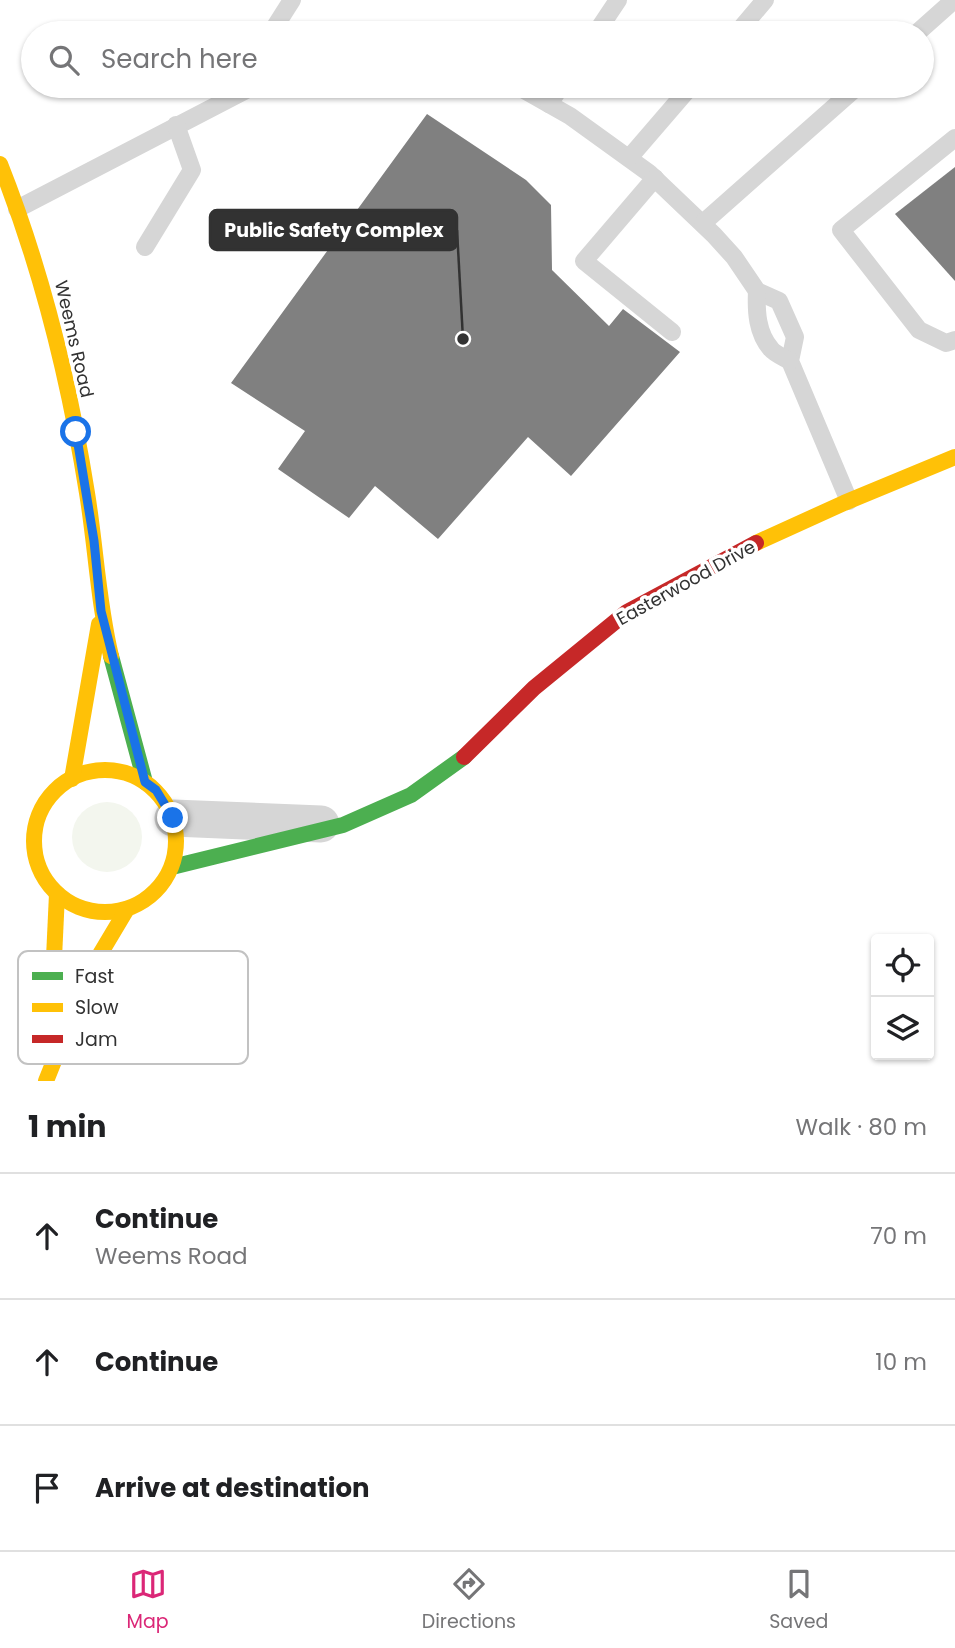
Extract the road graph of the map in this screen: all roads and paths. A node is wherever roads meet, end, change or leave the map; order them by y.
1 (292, 0) edge
2 (618, 0) edge
3 (765, 0) edge
4 (954, 0) edge
5 (279, 21) edge
6 (604, 21) edge
7 (747, 21) edge
8 (930, 21) edge
9 (230, 98) edge
10 (538, 98) edge
11 (553, 98) edge
12 (681, 98) edge
13 (844, 98) edge
14 (549, 104) junction
15 (176, 125) junction
16 (955, 138) edge
17 (629, 158) junction
18 (0, 164) edge
19 (655, 178) junction
20 (17, 209) junction
21 (703, 223) junction
22 (145, 247) dead end
23 (757, 291) junction
24 (672, 331) dead end
25 (955, 340) edge
26 (790, 361) junction
27 (955, 457) edge
28 (849, 501) junction
29 (101, 611) junction
30 (72, 779) junction
31 (145, 782) junction
32 (173, 818) junction
33 (343, 825) junction
34 (172, 867) junction
35 (57, 894) junction
36 (127, 909) junction
37 (54, 951) edge
38 (102, 951) edge

1 - 5 lane
2 - 6 lane
3 - 7 lane
4 - 8 lane
9 - 15 lane
10 - 14 lane
11 - 14 lane
12 - 17 lane
13 - 21 lane
14 - 17 lane
15 - 20 lane
15 - 22 lane
16 - 25 lane
17 - 19 lane
18 - 20 street, Weems Road
19 - 21 lane
19 - 24 lane
20 - 29 street, Weems Road
21 - 23 lane
23 - 26 lane
23 - 26 lane
26 - 28 lane
27 - 28 street, Easterwood Drive
28 - 33 street, Easterwood Drive
29 - 30 street, Weems Road
29 - 31 street, Weems Road
30 - 31 street
30 - 35 street
31 - 32 street
32 - 33 street, Easterwood Drive
32 - 34 street
33 - 34 street, Easterwood Drive
34 - 36 street
35 - 36 street
35 - 37 street
36 - 38 street

